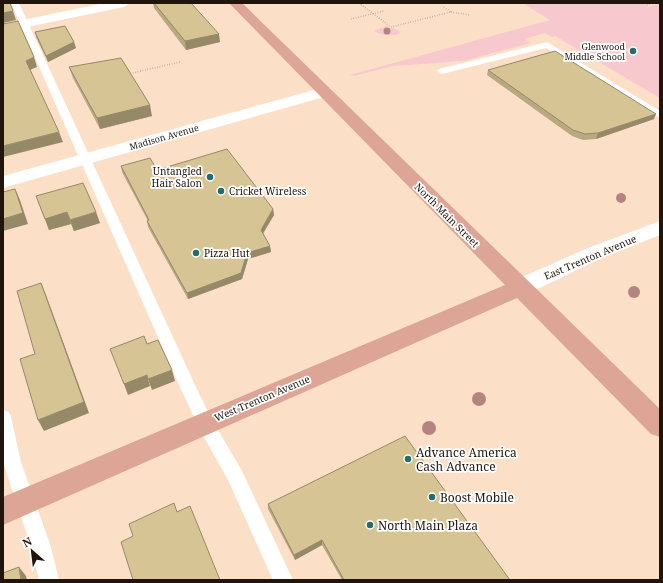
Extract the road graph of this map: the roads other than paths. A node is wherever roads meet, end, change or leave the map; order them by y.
1 (15, 3) edge
2 (124, 3) edge
3 (235, 3) edge
4 (24, 24) junction
5 (3, 28) edge
6 (442, 71) dead end
7 (325, 92) junction
8 (660, 115) edge
9 (84, 159) junction
10 (3, 182) edge
11 (660, 228) edge
12 (521, 287) junction
13 (3, 417) edge
14 (205, 423) junction
15 (660, 426) edge
16 (26, 501) junction
17 (3, 511) edge
18 (49, 580) edge
19 (283, 580) edge

1 - 4 lane
2 - 4 street
3 - 7 main road, North Main Street
4 - 5 street
4 - 9 lane
6 - 8 lane
7 - 9 street, Madison Avenue
7 - 12 main road, North Main Street
9 - 10 street, Madison Avenue
9 - 14 lane
11 - 12 street, East Trenton Avenue
12 - 14 main road, West Trenton Avenue
12 - 15 main road, North Main Street
13 - 16 lane
14 - 16 main road, West Trenton Avenue
14 - 19 lane
16 - 17 main road, West Trenton Avenue
16 - 18 lane

